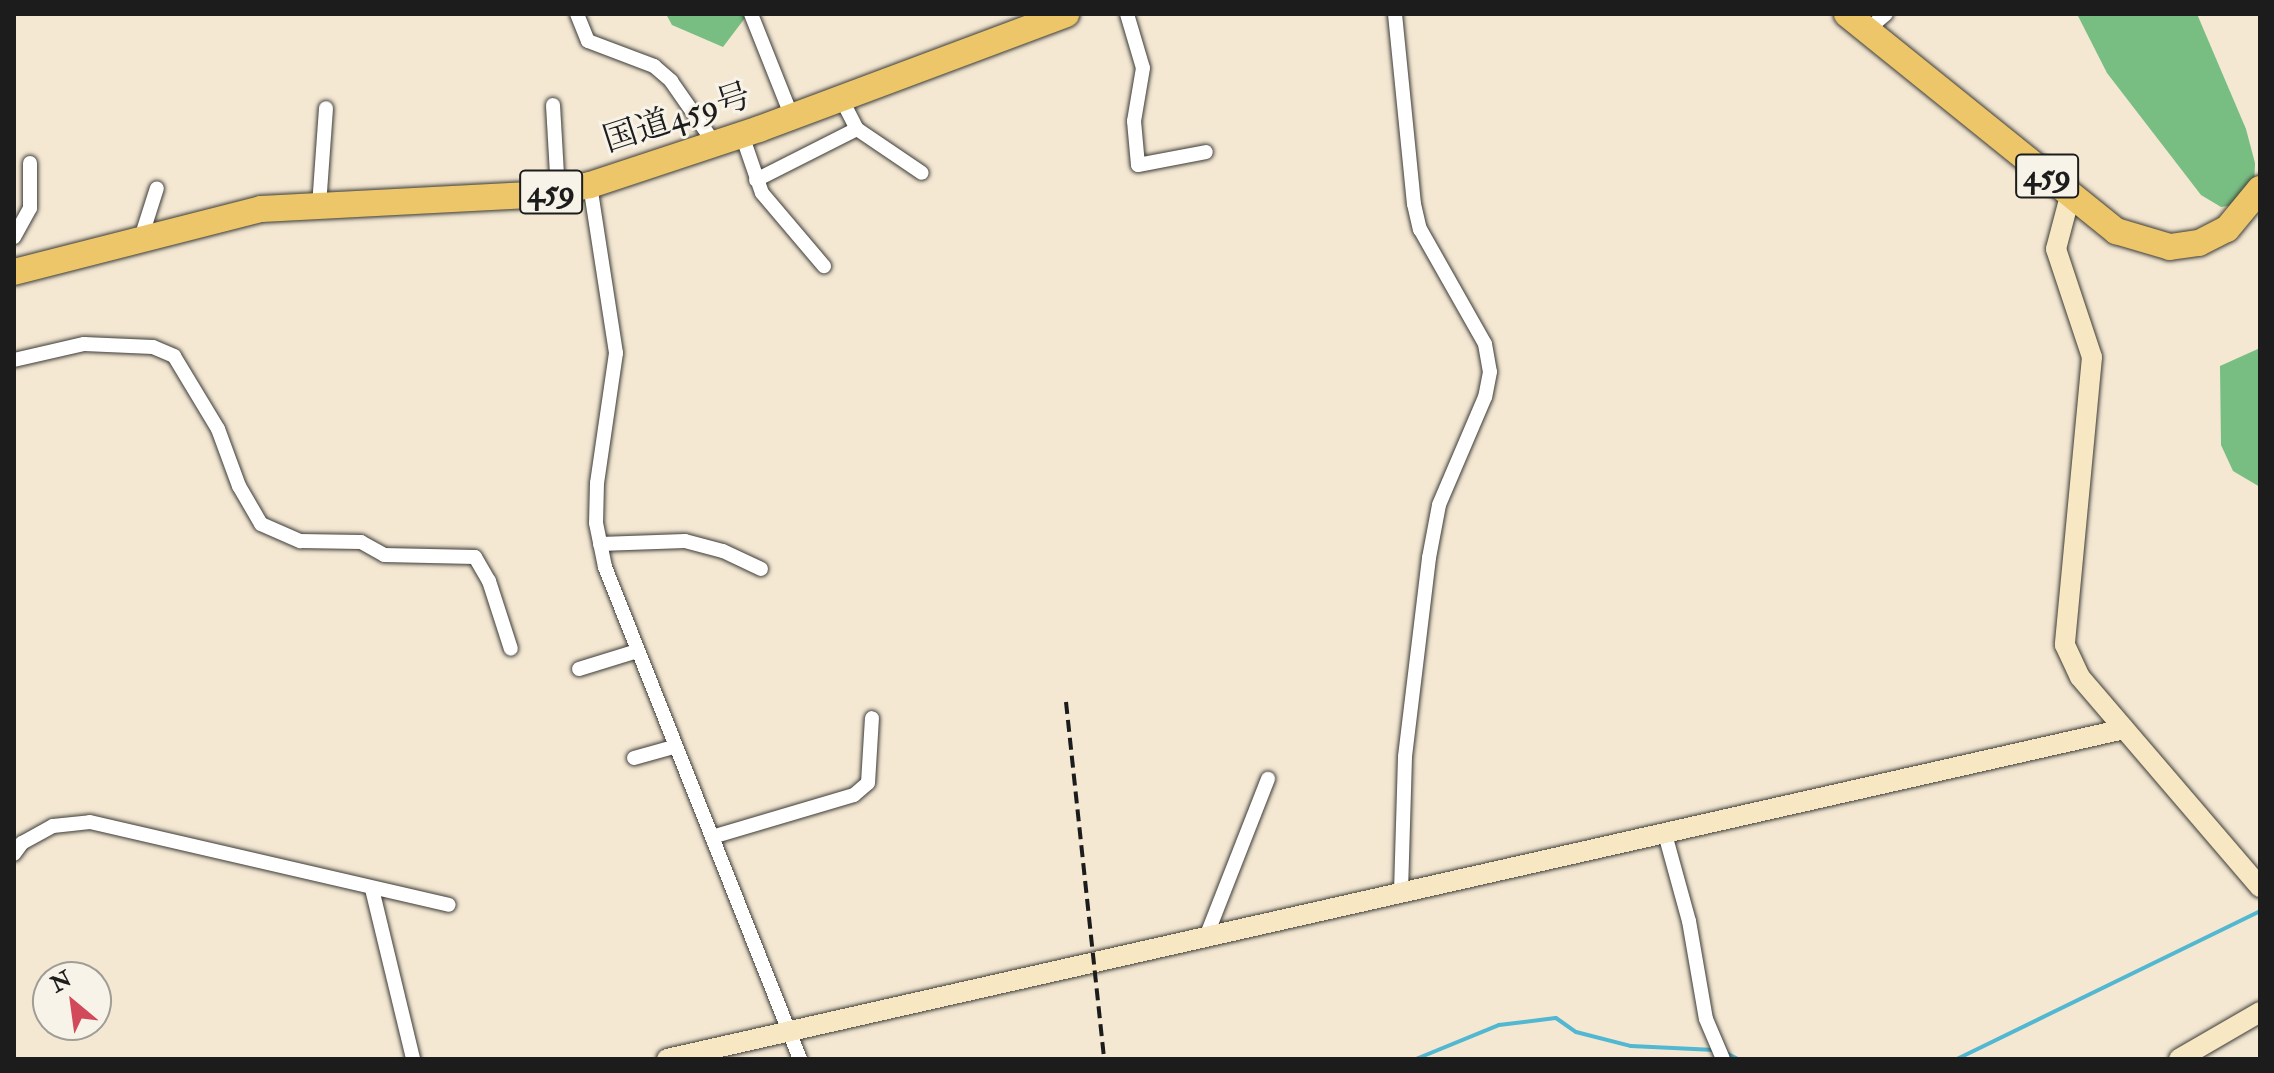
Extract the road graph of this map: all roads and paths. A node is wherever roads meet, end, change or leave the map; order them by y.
1 (577, 14) edge
2 (751, 14) edge
3 (1066, 14) edge
4 (1127, 14) edge
5 (1395, 14) edge
6 (1867, 19) edge
7 (841, 98) junction
8 (553, 105) dead end
9 (326, 108) dead end
10 (792, 117) junction
11 (857, 129) junction
12 (742, 135) junction
13 (715, 144) junction
14 (1206, 152) dead end
15 (30, 163) dead end
16 (922, 173) dead end
17 (756, 180) junction
18 (590, 185) junction
19 (157, 188) dead end
20 (2260, 189) edge
21 (558, 191) junction
22 (2070, 196) junction
23 (319, 206) junction
24 (14, 237) edge
25 (141, 238) junction
26 (824, 266) dead end
27 (14, 272) edge
28 (14, 360) edge
29 (600, 544) junction
30 (761, 569) dead end
31 (511, 649) dead end
32 (637, 651) junction
33 (579, 669) dead end
34 (872, 718) dead end
35 (2124, 729) junction
36 (674, 747) junction
37 (634, 758) dead end
38 (1268, 779) dead end
39 (1665, 834) junction
40 (712, 837) junction
41 (14, 854) edge
42 (2260, 887) edge
43 (372, 889) junction
44 (1401, 893) junction
45 (449, 905) dead end
46 (1206, 937) junction
47 (2260, 1012) edge
48 (792, 1031) junction
49 (413, 1059) edge
50 (667, 1059) edge
51 (800, 1059) edge
52 (1723, 1059) edge
53 (2179, 1059) edge

1 - 13 street
2 - 10 street
3 - 7 highway, 国道459号 / 459
4 - 14 street
5 - 44 street
6 - 22 highway, 459
7 - 10 highway, 国道459号 / 459
7 - 11 street
8 - 21 street
9 - 23 street
10 - 12 highway, 国道459号 / 459
11 - 16 street
11 - 17 street
12 - 13 highway, 国道459号 / 459
12 - 17 street
13 - 18 highway, 国道459号 / 459
15 - 24 street
17 - 26 street
18 - 21 highway, 国道459号 / 459
18 - 29 street
19 - 25 street
20 - 22 highway, 459
21 - 23 highway, 国道459号 / 459
22 - 35 street
23 - 25 highway, 国道459号 / 459
25 - 27 highway, 国道459号 / 459
28 - 31 street
29 - 30 street
29 - 32 street
32 - 33 street
32 - 36 street
34 - 40 street
35 - 39 street
35 - 42 street
36 - 37 street
36 - 40 street
38 - 46 street
39 - 44 street
39 - 52 street
40 - 48 street
41 - 43 street
43 - 45 street
43 - 49 street
44 - 46 street
46 - 48 street
47 - 53 street
48 - 50 street
48 - 51 street

